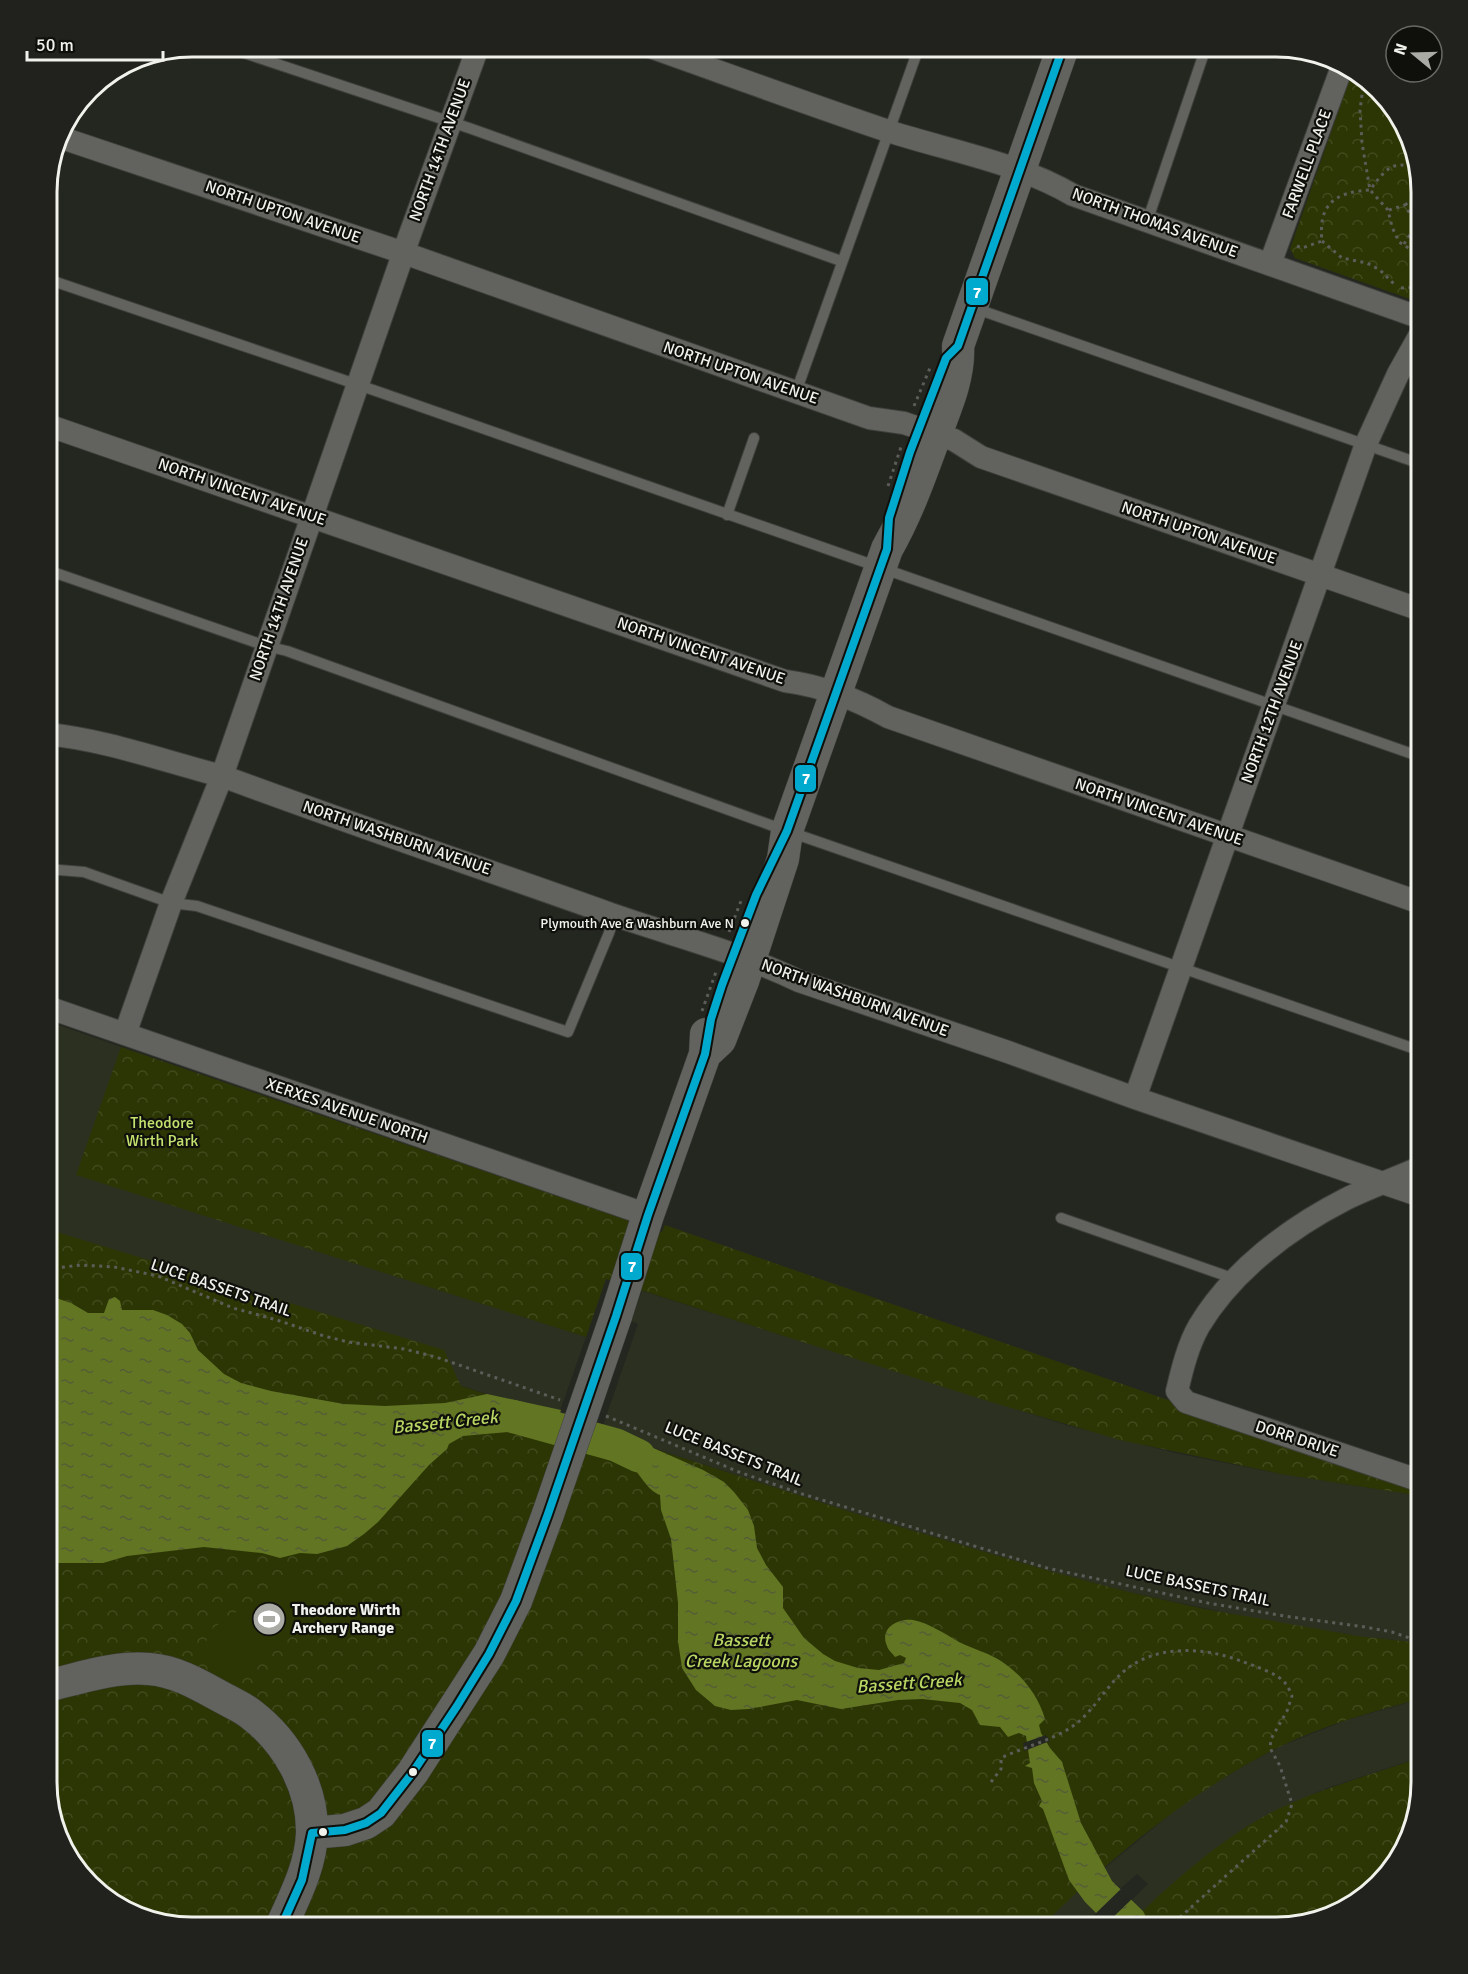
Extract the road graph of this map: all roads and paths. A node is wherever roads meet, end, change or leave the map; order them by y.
1 (258, 57) edge
2 (474, 57) edge
3 (678, 57) edge
4 (915, 57) edge
5 (1060, 57) edge
6 (1203, 57) edge
7 (1340, 73) edge
8 (1363, 89) edge
9 (450, 122) junction
10 (888, 131) junction
11 (68, 140) edge
12 (1408, 166) edge
13 (1020, 171) junction
14 (1370, 190) junction
15 (1411, 201) edge
16 (1405, 205) junction
17 (1388, 210) junction
18 (1411, 216) edge
19 (1147, 222) junction
20 (1411, 233) edge
21 (1322, 241) junction
22 (1404, 244) junction
23 (1292, 245) dead end
24 (1411, 249) edge
25 (404, 253) junction
26 (841, 261) junction
27 (1270, 264) junction
28 (57, 282) edge
29 (1411, 289) edge
30 (971, 307) junction
31 (1411, 314) edge
32 (1411, 352) edge
33 (358, 385) junction
34 (796, 392) junction
35 (57, 428) edge
36 (927, 431) junction
37 (754, 438) dead end
38 (1366, 444) junction
39 (1411, 460) edge
40 (312, 515) junction
41 (727, 515) junction
42 (883, 559) junction
43 (57, 573) edge
44 (1320, 575) junction
45 (1411, 606) edge
46 (266, 646) junction
47 (836, 693) junction
48 (1274, 706) junction
49 (57, 735) edge
50 (1411, 753) edge
51 (222, 776) junction
52 (787, 831) junction
53 (1228, 836) junction
54 (57, 870) edge
55 (1411, 899) edge
56 (171, 903) junction
57 (615, 915) junction
58 (741, 956) junction
59 (1182, 967) junction
60 (57, 1010) edge
61 (125, 1034) junction
62 (1411, 1047) edge
63 (1135, 1098) junction
64 (1411, 1172) edge
65 (1384, 1184) junction
66 (1411, 1193) edge
67 (648, 1215) junction
68 (1061, 1218) dead end
69 (57, 1268) edge
70 (1235, 1279) junction
71 (567, 1402) dead end
72 (600, 1413) dead end
73 (1411, 1477) edge
74 (1411, 1639) edge
75 (57, 1683) edge
76 (991, 1782) dead end
77 (312, 1833) junction
78 (286, 1917) edge
79 (1181, 1917) edge

1 - 9 lane
2 - 9 street, NORTH 14TH AVENUE
3 - 10 street, NORTH THOMAS AVENUE
4 - 10 lane
5 - 13 street
6 - 19 lane
7 - 27 street, FARWELL PLACE
8 - 14 path
9 - 25 street, NORTH 14TH AVENUE
9 - 26 lane
10 - 13 street, NORTH THOMAS AVENUE
10 - 26 lane
11 - 25 street, NORTH UPTON AVENUE
12 - 14 path
13 - 19 street, NORTH THOMAS AVENUE
13 - 30 street
14 - 17 path
14 - 21 path
15 - 16 path
16 - 17 path
16 - 18 path
17 - 22 path
19 - 27 street, NORTH THOMAS AVENUE
20 - 22 path
21 - 23 path
21 - 29 path
22 - 24 path
25 - 33 street, NORTH 14TH AVENUE
25 - 34 street, NORTH UPTON AVENUE
26 - 34 lane
27 - 31 street, NORTH THOMAS AVENUE
28 - 33 lane
30 - 36 street
30 - 38 lane
32 - 38 street, NORTH 12TH AVENUE
33 - 40 street, NORTH 14TH AVENUE
33 - 41 lane
34 - 36 street, NORTH UPTON AVENUE
35 - 40 street, NORTH VINCENT AVENUE
36 - 42 street
36 - 44 street, NORTH UPTON AVENUE
37 - 41 lane
38 - 39 lane
38 - 44 street, NORTH 12TH AVENUE
40 - 46 street, NORTH 14TH AVENUE
40 - 47 street, NORTH VINCENT AVENUE
41 - 42 lane
42 - 47 street
42 - 48 lane
43 - 46 lane
44 - 45 street, NORTH UPTON AVENUE
44 - 48 street, NORTH 12TH AVENUE
46 - 51 street, NORTH 14TH AVENUE
46 - 52 lane
47 - 52 street
47 - 53 street, NORTH VINCENT AVENUE
48 - 50 lane
48 - 53 street, NORTH 12TH AVENUE
49 - 51 street, NORTH WASHBURN AVENUE
51 - 56 street, NORTH 14TH AVENUE
51 - 57 street, NORTH WASHBURN AVENUE
52 - 58 street
52 - 59 lane
53 - 55 street, NORTH VINCENT AVENUE
53 - 59 street, NORTH 12TH AVENUE
54 - 56 lane
56 - 57 lane
56 - 61 street, NORTH 14TH AVENUE
57 - 58 street, NORTH WASHBURN AVENUE
58 - 63 street, NORTH WASHBURN AVENUE
58 - 67 street
59 - 62 lane
59 - 63 street, NORTH 12TH AVENUE
60 - 61 street, XERXES AVENUE NORTH
61 - 67 street, XERXES AVENUE NORTH
63 - 65 street, NORTH WASHBURN AVENUE
64 - 65 street
65 - 66 street, NORTH WASHBURN AVENUE
65 - 70 street
67 - 77 street, bridge
68 - 70 lane
69 - 71 path, LUCE BASSETS TRAIL
70 - 73 street, DORR DRIVE
72 - 74 path, LUCE BASSETS TRAIL
75 - 77 street
76 - 79 path
77 - 78 street

